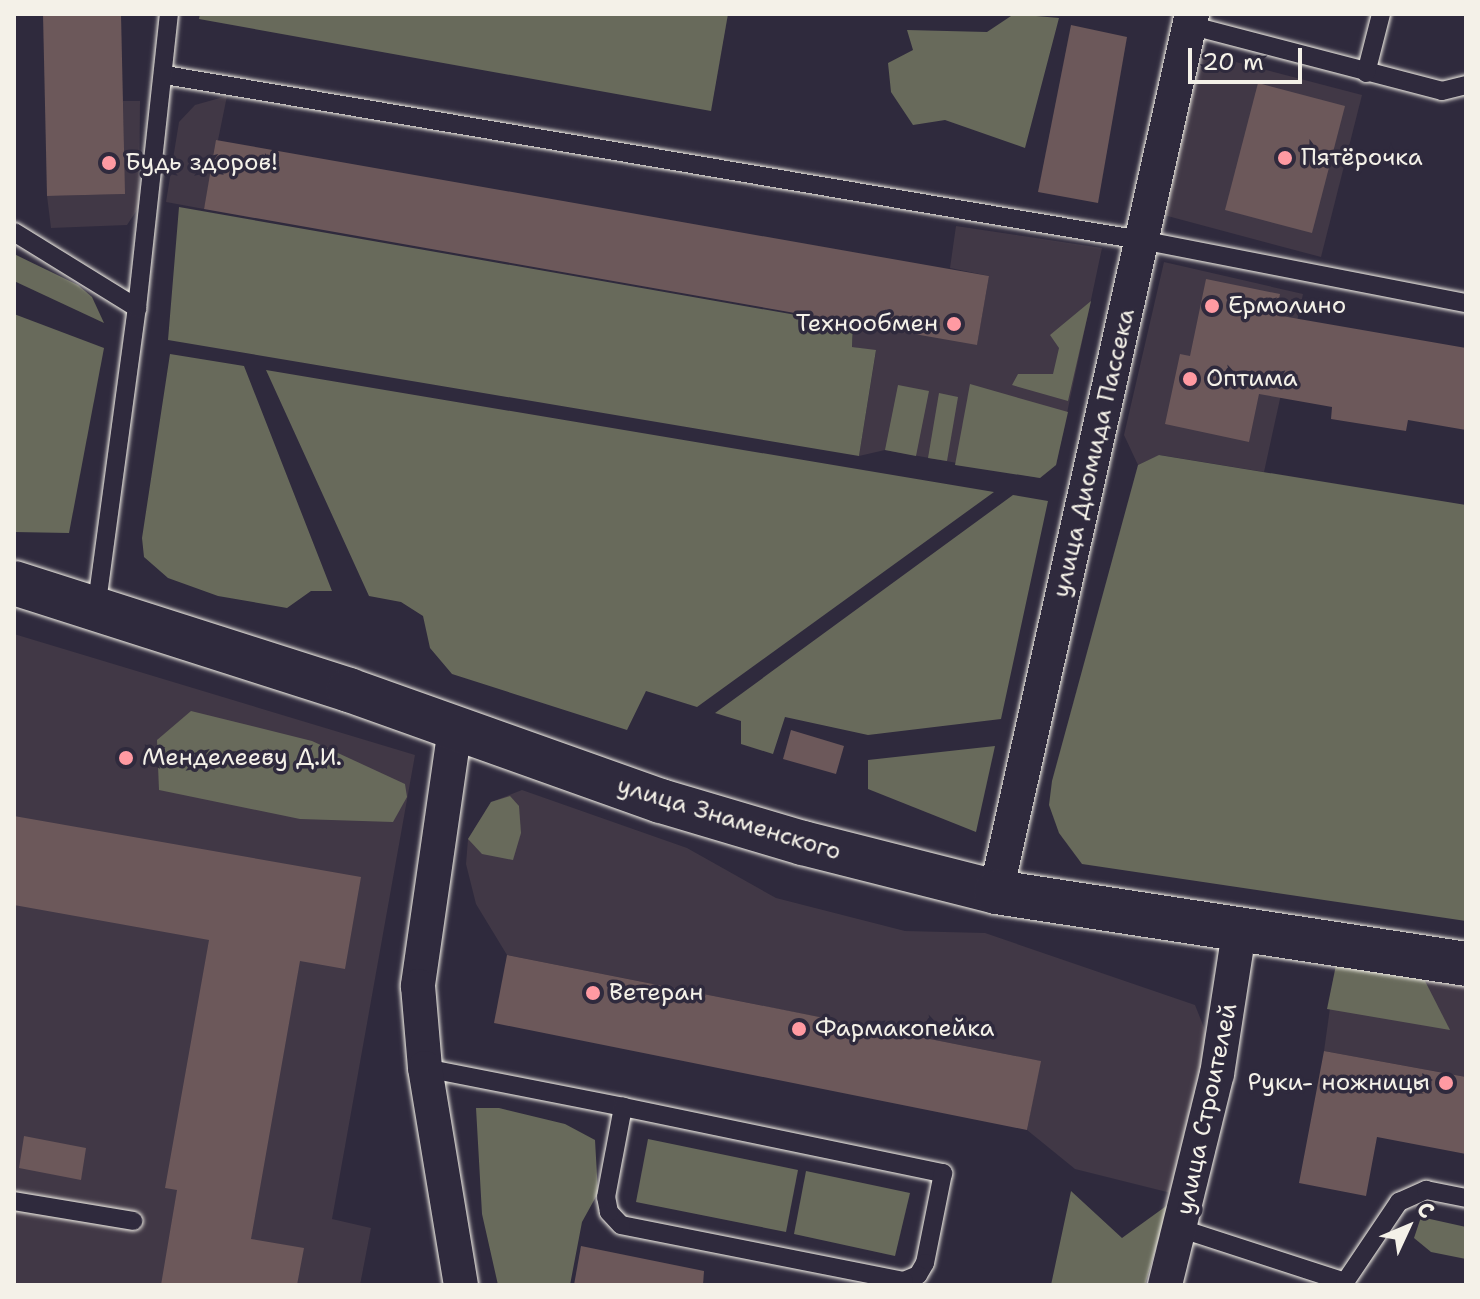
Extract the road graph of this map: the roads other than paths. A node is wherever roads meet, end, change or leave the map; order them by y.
1 (169, 14) edge
2 (1381, 14) edge
3 (1190, 19) edge
4 (1366, 73) junction
5 (165, 75) junction
6 (1466, 85) edge
7 (14, 232) edge
8 (1141, 240) junction
9 (1466, 303) edge
10 (137, 308) junction
11 (14, 583) edge
12 (96, 610) junction
13 (455, 728) junction
14 (996, 892) junction
15 (1239, 932) junction
16 (1466, 964) edge
17 (425, 1068) junction
18 (623, 1107) junction
19 (1466, 1198) edge
20 (14, 1201) edge
21 (133, 1221) dead end
22 (1182, 1229) junction
23 (1346, 1283) edge
24 (461, 1285) edge
25 (1165, 1285) edge

1 - 5 lane
2 - 4 lane
3 - 4 lane
3 - 8 street, улица Диомида Пассека
4 - 6 lane
5 - 8 lane
5 - 10 lane
7 - 10 lane
8 - 9 lane
8 - 14 street, улица Диомида Пассека
10 - 12 lane
11 - 12 main road, улица Знаменского
12 - 13 main road, улица Знаменского
13 - 14 main road, улица Знаменского
13 - 17 street
14 - 15 main road, улица Знаменского
15 - 16 main road, улица Знаменского
15 - 22 street, улица Строителей
17 - 18 lane
17 - 24 street
18 - 18 lane
19 - 23 lane
20 - 21 lane
22 - 23 lane
22 - 25 street, улица Строителей

